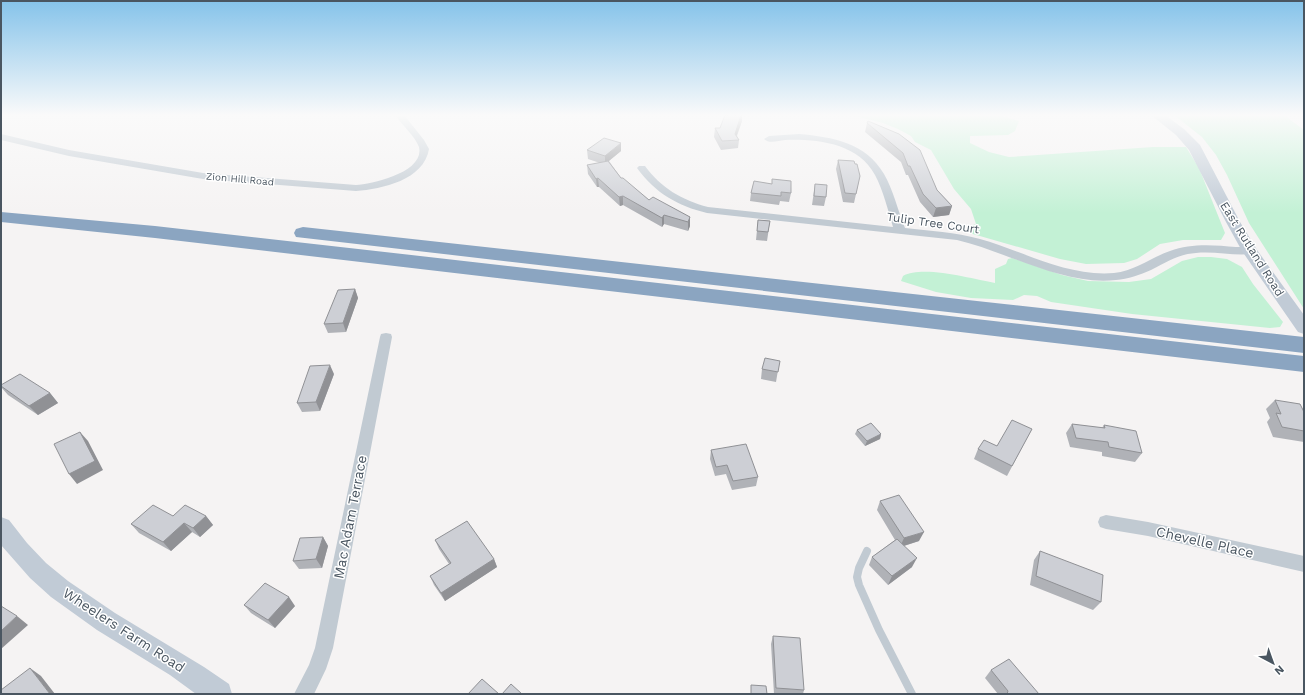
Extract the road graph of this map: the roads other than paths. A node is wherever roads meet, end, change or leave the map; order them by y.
1 (45, 147) edge
2 (423, 147) edge
3 (849, 147) edge
4 (1194, 147) edge
5 (642, 168) dead end
6 (1, 203) edge
7 (1, 217) edge
8 (900, 230) junction
9 (1250, 252) junction
10 (386, 337) dead end
11 (1302, 346) edge
12 (1106, 522) dead end
13 (1, 526) edge
14 (867, 551) dead end
15 (1304, 564) edge
16 (220, 694) edge
17 (304, 694) edge
18 (912, 694) edge

1 - 2 street, Zion Hill Road
3 - 8 street
4 - 9 main road, East Rutland Road
5 - 8 street, Tulip Tree Court
6 - 11 highway
7 - 11 highway
8 - 9 street, Tulip Tree Court
9 - 11 main road, East Rutland Road
10 - 17 street, Mac Adam Terrace
12 - 15 street, Chevelle Place
13 - 16 main road, Wheelers Farm Road
14 - 18 lane

